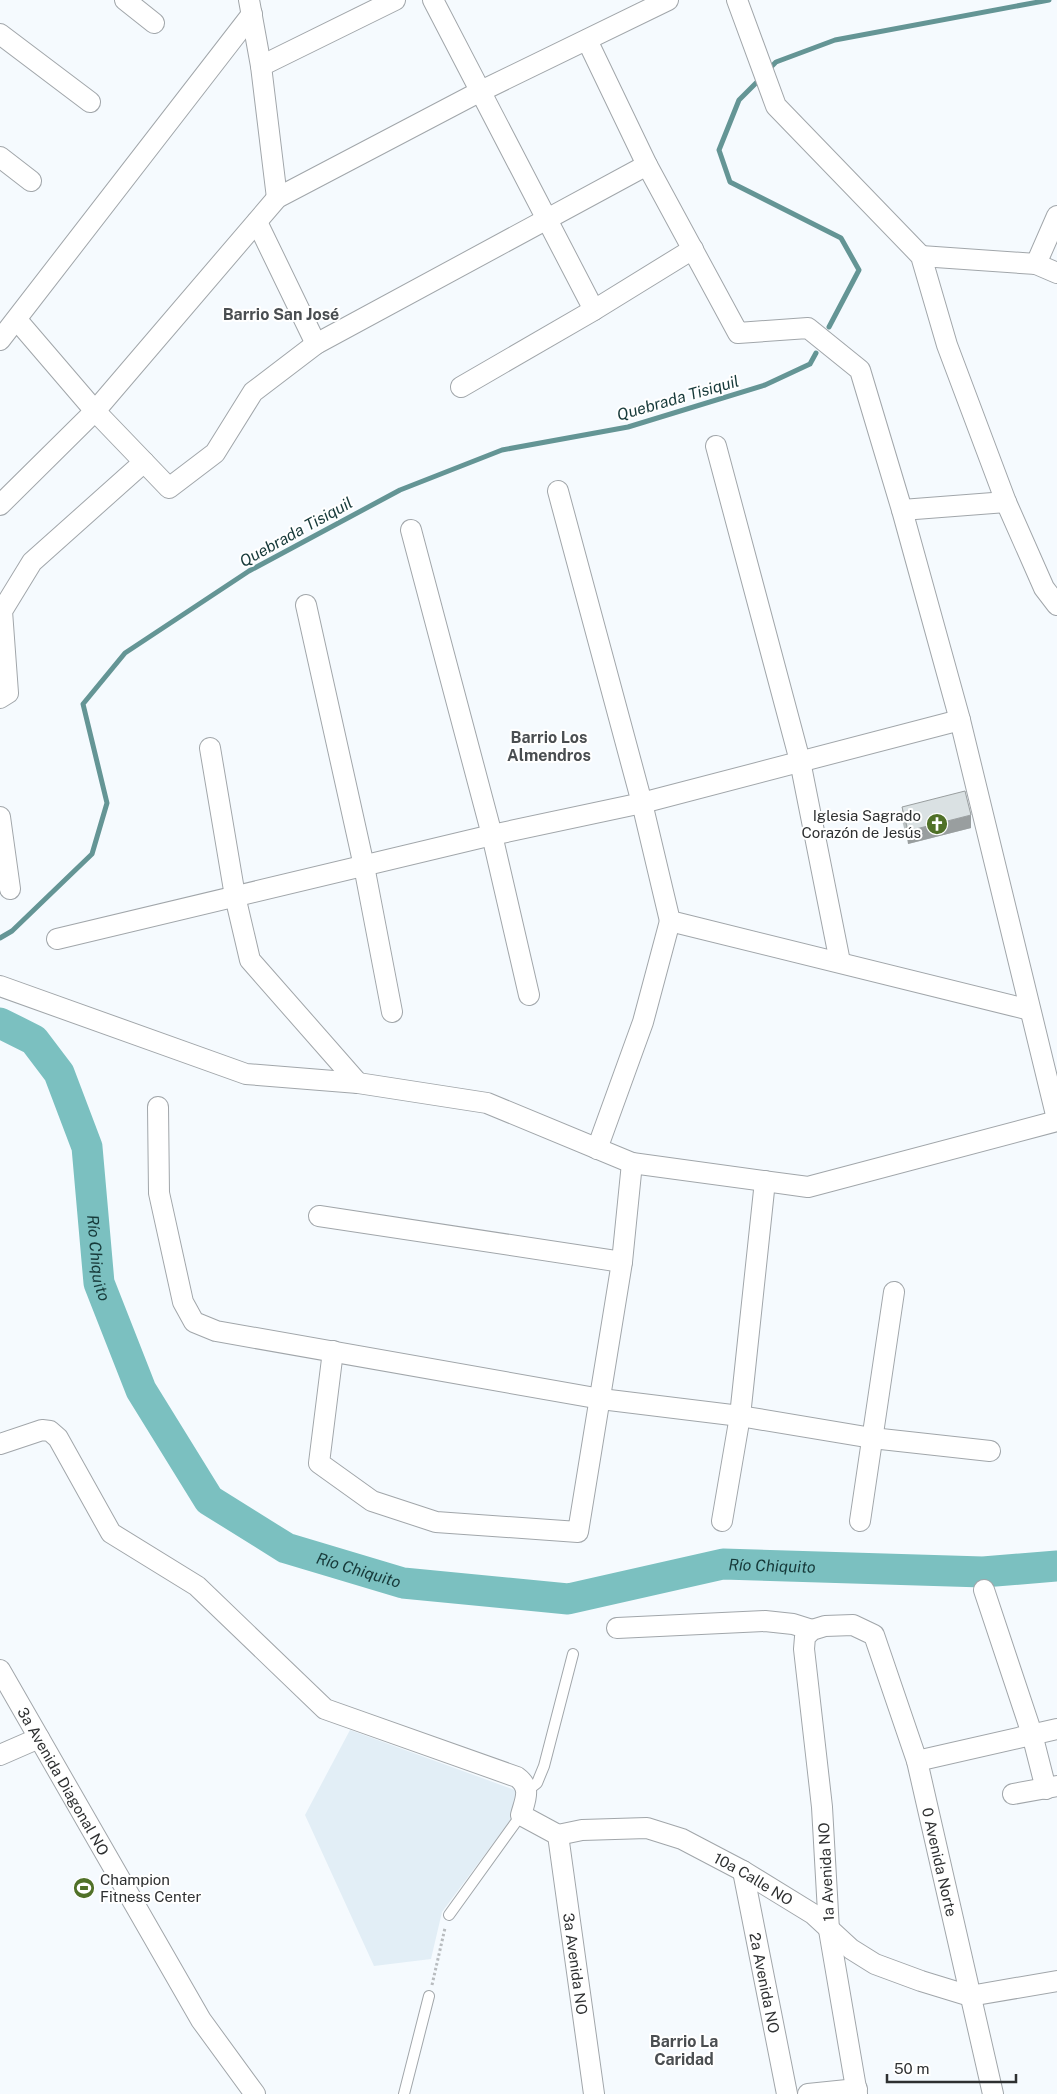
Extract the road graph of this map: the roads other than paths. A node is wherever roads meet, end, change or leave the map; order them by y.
1 (125, 0) edge
2 (396, 0) edge
3 (433, 0) edge
4 (668, 0) edge
5 (736, 0) edge
6 (251, 7) edge
7 (154, 23) dead end
8 (0, 34) edge
9 (587, 40) junction
10 (262, 66) junction
11 (479, 92) junction
12 (90, 102) dead end
13 (0, 157) edge
14 (647, 165) junction
15 (31, 180) dead end
16 (278, 198) junction
17 (1057, 216) edge
18 (548, 218) junction
19 (257, 222) junction
20 (693, 249) junction
21 (921, 256) junction
22 (1036, 264) junction
23 (1057, 273) edge
24 (594, 310) junction
25 (17, 320) junction
26 (0, 340) edge
27 (316, 344) junction
28 (461, 387) dead end
29 (95, 411) junction
30 (716, 446) dead end
31 (144, 462) junction
32 (558, 491) dead end
33 (1006, 502) junction
34 (0, 505) edge
35 (902, 510) junction
36 (411, 530) dead end
37 (306, 605) dead end
38 (1057, 605) edge
39 (0, 698) edge
40 (960, 720) junction
41 (210, 748) dead end
42 (800, 761) junction
43 (642, 803) junction
44 (0, 817) edge
45 (492, 835) junction
46 (364, 866) junction
47 (10, 889) dead end
48 (235, 896) junction
49 (670, 920) junction
50 (57, 939) dead end
51 (840, 962) junction
52 (0, 986) edge
53 (529, 995) dead end
54 (1030, 1010) junction
55 (392, 1012) dead end
56 (358, 1083) junction
57 (158, 1106) dead end
58 (1057, 1120) edge
59 (597, 1149) junction
60 (632, 1162) junction
61 (765, 1181) junction
62 (319, 1216) dead end
63 (622, 1262) junction
64 (894, 1292) dead end
65 (333, 1351) junction
66 (601, 1398) junction
67 (740, 1416) junction
68 (872, 1438) junction
69 (0, 1444) edge
70 (990, 1451) dead end
71 (860, 1521) dead end
72 (722, 1522) dead end
73 (984, 1590) dead end
74 (617, 1628) dead end
75 (812, 1630) junction
76 (574, 1654) dead end
77 (0, 1670) edge
78 (1057, 1729) edge
79 (1032, 1734) junction
80 (39, 1738) junction
81 (0, 1755) edge
82 (917, 1761) junction
83 (1052, 1787) edge
84 (527, 1791) junction
85 (1013, 1794) dead end
86 (521, 1815) junction
87 (558, 1835) junction
88 (743, 1871) junction
89 (448, 1915) road end
90 (829, 1930) junction
91 (1057, 1981) edge
92 (429, 1996) road end
93 (970, 1996) junction
94 (857, 2092) edge
95 (255, 2094) edge
96 (404, 2094) edge
97 (594, 2094) edge
98 (786, 2094) edge
99 (808, 2094) edge
100 (993, 2094) edge

1 - 7 street
2 - 10 street
3 - 11 street
4 - 9 street
5 - 21 street
6 - 10 street
6 - 25 street
8 - 12 street
9 - 11 street
9 - 14 street
10 - 16 street
11 - 16 street
11 - 18 street
13 - 15 street
14 - 18 street
14 - 20 street
16 - 19 street
17 - 22 street
18 - 24 street
18 - 27 street
19 - 27 street
19 - 29 street
20 - 24 street
20 - 35 street
21 - 22 street
21 - 33 street
22 - 23 street
24 - 28 street
25 - 26 street
25 - 29 street
27 - 31 street
29 - 31 street
29 - 34 street
30 - 42 street
31 - 39 street
32 - 43 street
33 - 35 street
33 - 38 street
35 - 40 street
36 - 45 street
37 - 46 street
40 - 42 street
40 - 54 street
41 - 48 street
42 - 43 street
42 - 51 street
43 - 45 street
43 - 49 street
44 - 47 street
45 - 46 street
45 - 53 street
46 - 48 street
46 - 55 street
48 - 50 street
48 - 56 street
49 - 51 street
49 - 59 street
51 - 54 street
52 - 56 street
54 - 58 street
56 - 59 street
57 - 65 street
58 - 61 street
59 - 60 street
60 - 61 street
60 - 63 street
61 - 67 street
62 - 63 street
63 - 66 street
64 - 68 street
65 - 66 street
65 - 66 street
66 - 67 street
67 - 68 street
67 - 72 street
68 - 70 street
68 - 71 street
69 - 84 street
73 - 79 street
74 - 75 street
75 - 82 street, 0 Avenida Norte
75 - 90 street, 1a Avenida NO
76 - 84 lane
77 - 80 street, 3a Avenida Diagonal NO
78 - 79 street
79 - 82 street
79 - 83 street
80 - 81 street
80 - 95 street, 3a Avenida Diagonal NO
82 - 93 street, 0 Avenida Norte
83 - 85 street
84 - 86 street
86 - 87 street
86 - 89 lane
87 - 88 street, 10a Calle NO
87 - 97 street, 3a Avenida NO
88 - 90 street, 10a Calle NO
88 - 98 street, 2a Avenida NO
90 - 93 street, 10a Calle NO
90 - 94 street, 1a Avenida NO
91 - 93 street
92 - 96 lane
93 - 100 street, 0 Avenida Norte
94 - 99 street

